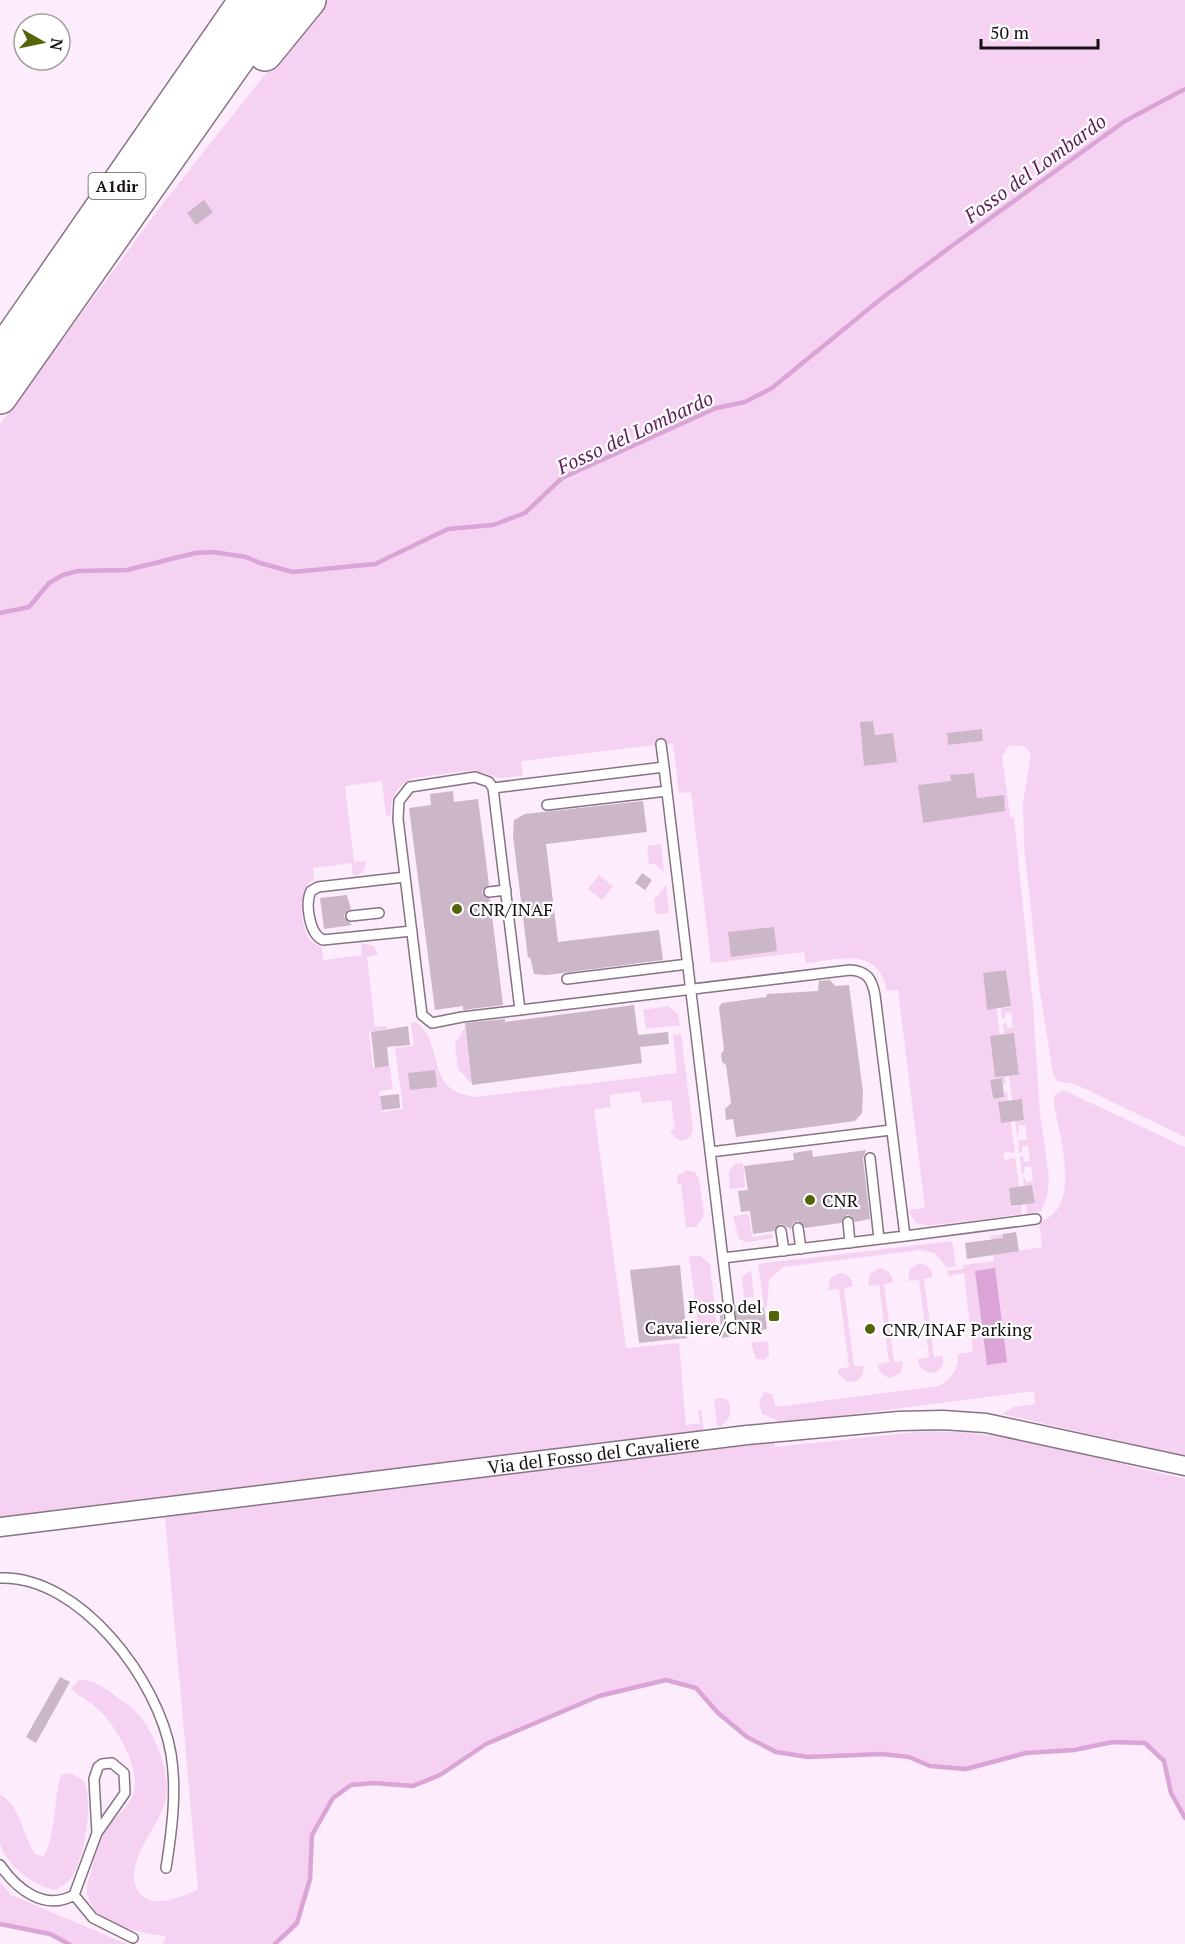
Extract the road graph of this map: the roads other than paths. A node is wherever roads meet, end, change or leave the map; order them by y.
1 (279, 0) edge
2 (309, 0) edge
3 (242, 6) edge
4 (62, 309) junction
5 (0, 355) edge
6 (0, 397) edge
7 (661, 744) dead end
8 (664, 767) junction
9 (493, 788) junction
10 (667, 790) junction
11 (547, 805) dead end
12 (405, 877) junction
13 (506, 890) junction
14 (489, 892) dead end
15 (379, 913) dead end
16 (351, 916) dead end
17 (412, 931) junction
18 (688, 964) junction
19 (567, 979) dead end
20 (691, 989) junction
21 (520, 1010) junction
22 (891, 1130) junction
23 (710, 1152) junction
24 (870, 1158) dead end
25 (1036, 1219) dead end
26 (848, 1222) dead end
27 (798, 1228) dead end
28 (781, 1231) dead end
29 (905, 1236) junction
30 (879, 1239) junction
31 (850, 1243) junction
32 (801, 1249) junction
33 (784, 1251) junction
34 (723, 1258) junction
35 (731, 1326) dead end
36 (1185, 1466) edge
37 (0, 1527) edge
38 (0, 1578) edge
39 (98, 1833) junction
40 (0, 1865) edge
41 (166, 1868) dead end
42 (74, 1895) junction
43 (133, 1938) dead end

1 - 4 highway, A1dir
2 - 4 highway
3 - 5 highway, A1dir
4 - 6 highway, A1dir
7 - 8 lane
8 - 9 lane
8 - 10 lane
9 - 12 lane
9 - 13 lane
10 - 11 lane
10 - 18 lane
12 - 17 lane
12 - 17 lane
13 - 14 lane
13 - 21 lane
15 - 16 lane
17 - 21 lane
18 - 19 lane
18 - 20 lane
20 - 21 lane
20 - 22 lane
20 - 23 lane
22 - 23 lane
22 - 29 lane
23 - 34 lane
24 - 30 lane
25 - 29 lane
26 - 31 lane
27 - 32 lane
28 - 33 lane
29 - 30 lane
30 - 31 lane
31 - 32 lane
32 - 33 lane
33 - 34 lane
34 - 35 lane
36 - 37 street, Via del Fosso del Cavaliere
38 - 41 lane
39 - 39 lane
39 - 42 lane
40 - 42 lane
42 - 43 lane

